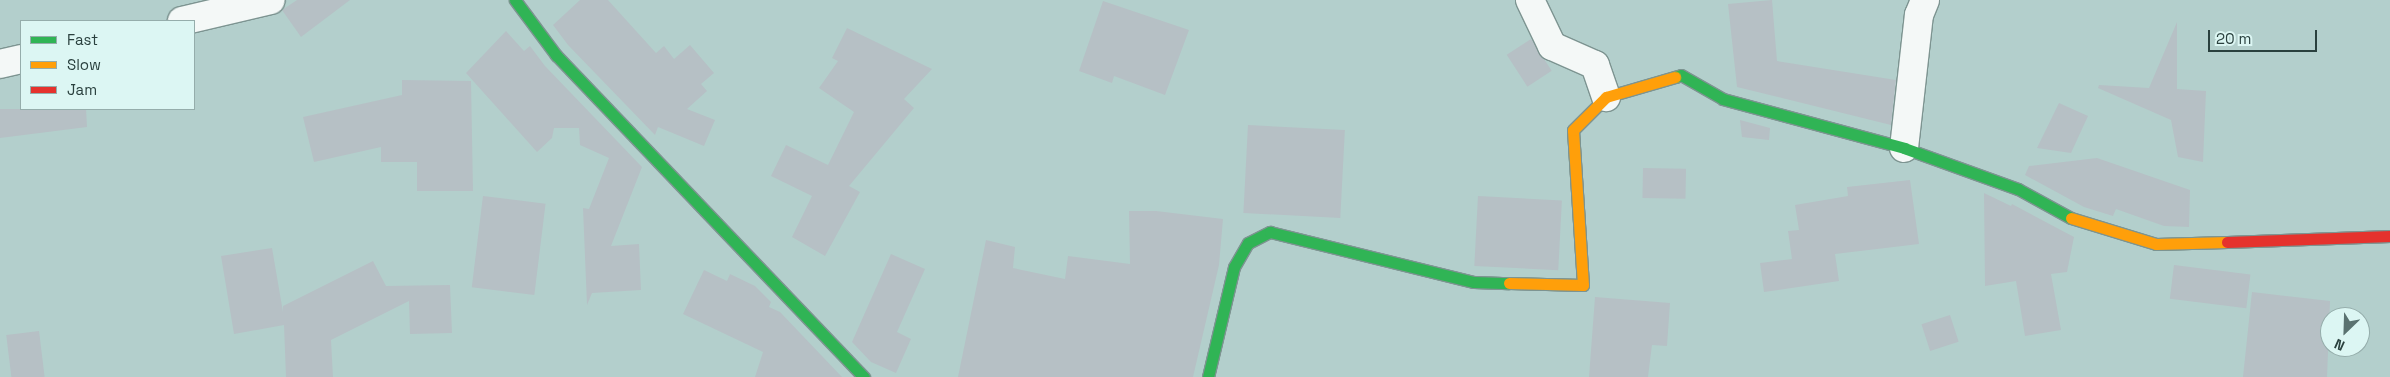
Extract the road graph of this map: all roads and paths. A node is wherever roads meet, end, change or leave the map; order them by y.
1 (271, 0) edge
2 (515, 0) edge
3 (1530, 0) edge
4 (1925, 0) edge
5 (186, 20) edge
6 (20, 59) edge
7 (0, 64) edge
8 (1606, 97) junction
9 (1904, 148) junction
10 (2390, 236) edge
11 (864, 377) edge
12 (1208, 377) edge

1 - 5 street
2 - 11 street
3 - 8 street
4 - 9 street
6 - 7 street
8 - 9 street
8 - 12 street
9 - 10 street

